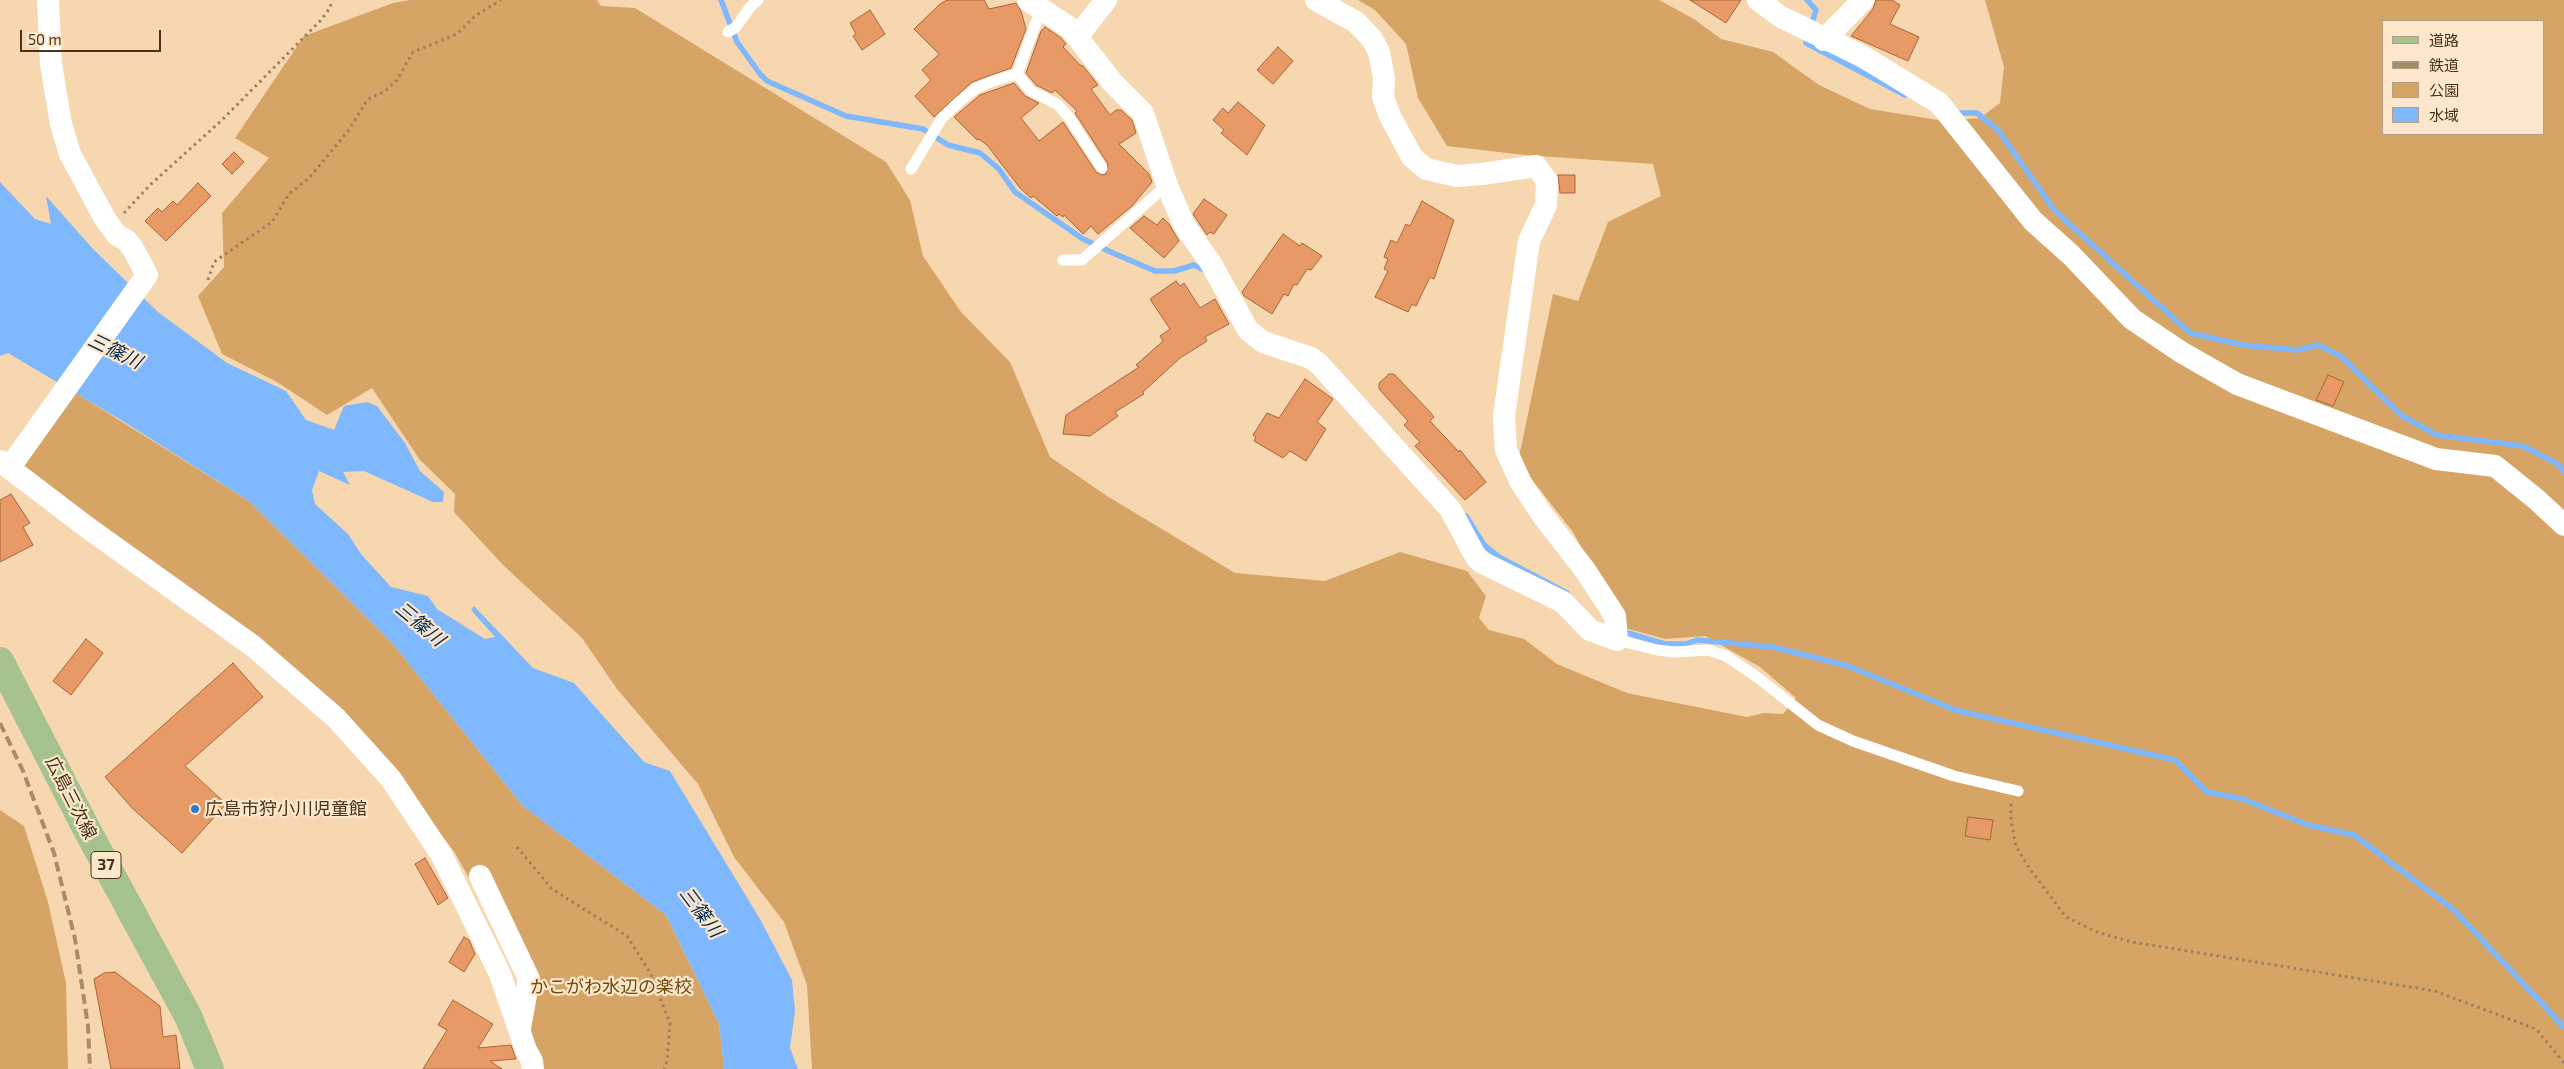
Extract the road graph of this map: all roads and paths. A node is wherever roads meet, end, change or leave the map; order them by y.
1 (48, 0) edge
2 (332, 0) edge
3 (502, 0) edge
4 (758, 0) edge
5 (1106, 0) edge
6 (1316, 0) edge
7 (1758, 0) edge
8 (1863, 0) edge
9 (1035, 4) edge
10 (728, 32) dead end
11 (1077, 38) junction
12 (1824, 40) junction
13 (1017, 74) junction
14 (1102, 168) dead end
15 (911, 169) dead end
16 (1167, 185) junction
17 (121, 236) junction
18 (1063, 260) dead end
19 (208, 280) dead end
20 (5, 464) edge
21 (2564, 525) edge
22 (1616, 629) junction
23 (0, 661) edge
24 (2014, 790) joint
25 (516, 847) dead end
26 (480, 876) dead end
27 (520, 1030) junction
28 (2564, 1063) edge
29 (210, 1069) edge
30 (533, 1069) edge
31 (664, 1069) edge

1 - 17 street
2 - 17 path
3 - 19 path
4 - 10 lane
5 - 11 street
6 - 22 street
7 - 12 street
8 - 12 street
9 - 11 street
9 - 13 lane
11 - 16 street
12 - 21 street
13 - 14 lane
13 - 15 lane
16 - 18 lane
16 - 22 street
17 - 20 street
20 - 27 street
22 - 24 lane
23 - 29 main road, 広島三次線 / 37
24 - 28 path
25 - 31 path
26 - 27 street
27 - 30 street

